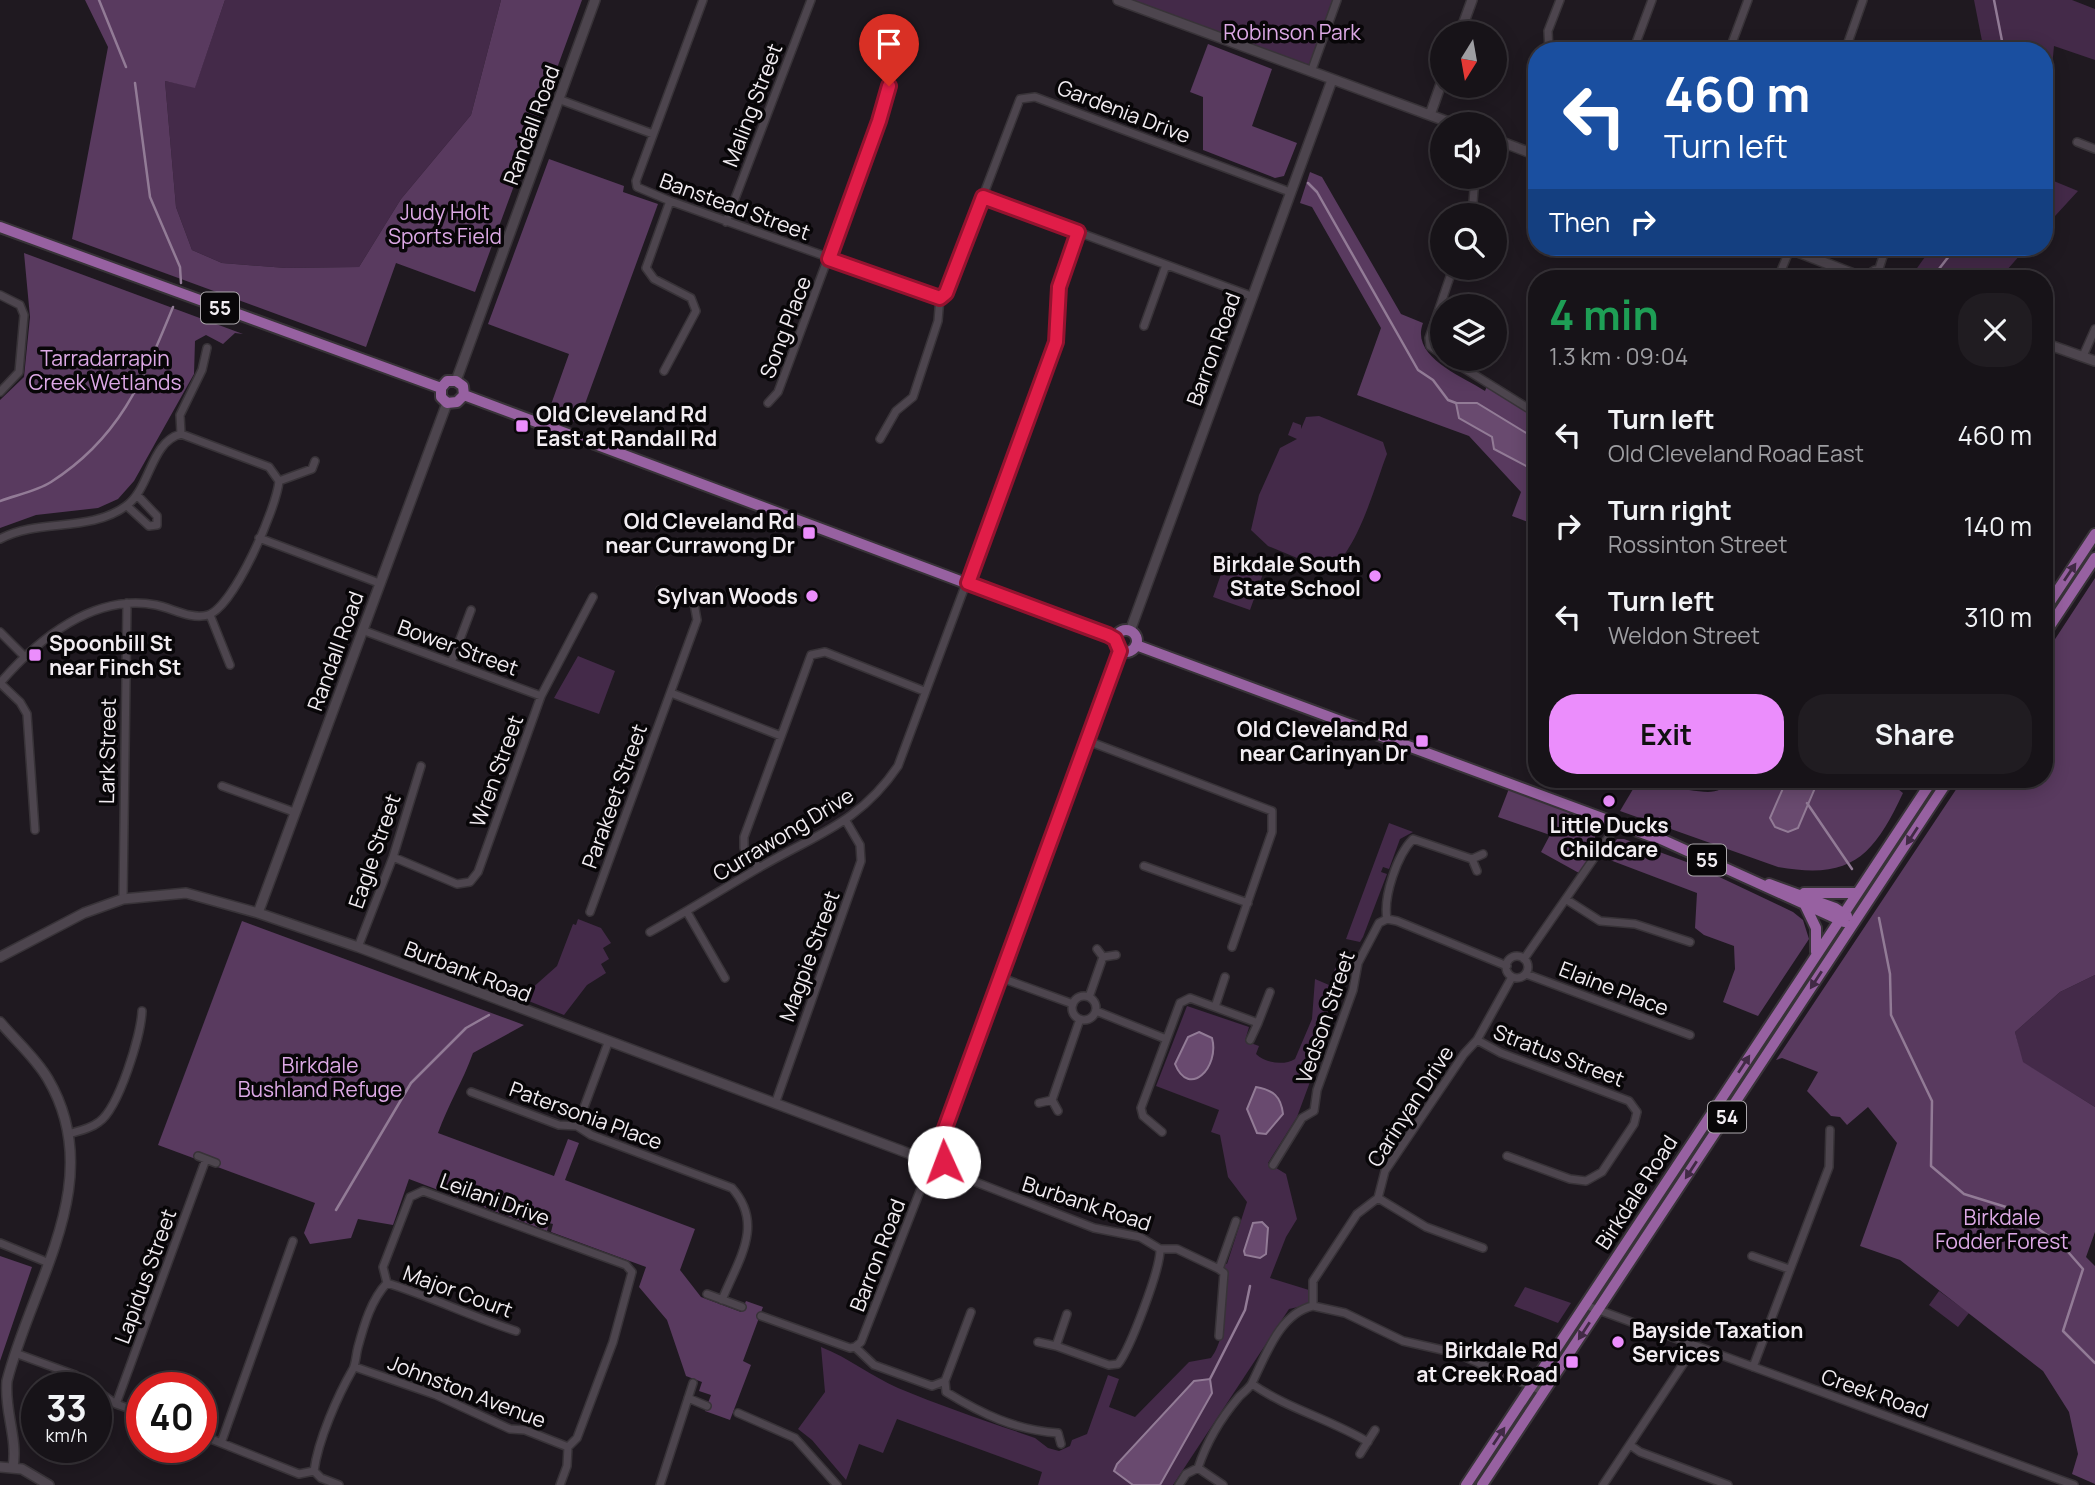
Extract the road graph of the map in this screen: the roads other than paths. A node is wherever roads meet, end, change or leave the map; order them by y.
1 (595, 0) edge
2 (703, 0) edge
3 (811, 0) edge
4 (1118, 0) edge
5 (1337, 0) edge
6 (1472, 0) edge
7 (1560, 0) edge
8 (1652, 0) edge
9 (1748, 0) edge
10 (1863, 0) edge
11 (1464, 21) edge
12 (1549, 42) edge
13 (1636, 42) edge
14 (1732, 42) edge
15 (1848, 42) edge
16 (897, 49) dead end
17 (1311, 72) junction
18 (1332, 80) junction
19 (558, 99) junction
20 (1430, 115) edge
21 (653, 134) junction
22 (2077, 142) dead end
23 (1507, 144) edge
24 (2095, 149) edge
25 (1528, 152) edge
26 (1290, 192) junction
27 (983, 197) junction
28 (670, 201) junction
29 (726, 222) junction
30 (0, 227) edge
31 (1078, 232) junction
32 (1808, 256) edge
33 (829, 259) junction
34 (1166, 265) junction
35 (1843, 270) edge
36 (0, 296) edge
37 (1251, 296) junction
38 (940, 298) junction
39 (1143, 326) dead end
40 (2095, 329) edge
41 (2053, 346) edge
42 (207, 348) dead end
43 (2083, 356) junction
44 (2095, 361) edge
45 (664, 371) dead end
46 (1468, 371) edge
47 (456, 381) junction
48 (440, 388) junction
49 (0, 392) edge
50 (464, 395) junction
51 (447, 403) junction
52 (768, 403) dead end
53 (1528, 408) edge
54 (181, 434) junction
55 (880, 439) dead end
56 (314, 461) dead end
57 (279, 481) junction
58 (137, 495) junction
59 (127, 506) junction
60 (2095, 534) edge
61 (260, 538) junction
62 (0, 539) edge
63 (2095, 558) edge
64 (379, 583) junction
65 (968, 583) junction
66 (660, 590) dead end
67 (2053, 591) edge
68 (593, 597) dead end
69 (127, 603) junction
70 (471, 610) dead end
71 (210, 615) junction
72 (2053, 621) edge
73 (362, 630) junction
74 (1130, 631) junction
75 (0, 632) edge
76 (1115, 639) junction
77 (1136, 645) junction
78 (1120, 651) junction
79 (24, 656) junction
80 (451, 663) junction
81 (230, 665) dead end
82 (0, 683) edge
83 (924, 691) junction
84 (671, 693) junction
85 (541, 696) junction
86 (781, 736) junction
87 (1088, 741) junction
88 (421, 766) dead end
89 (222, 786) dead end
90 (1927, 788) edge
91 (1943, 788) edge
92 (1577, 807) junction
93 (294, 812) junction
94 (846, 821) junction
95 (1616, 825) junction
96 (35, 830) dead end
97 (1656, 838) junction
98 (1483, 854) dead end
99 (393, 857) junction
100 (1472, 859) junction
101 (1144, 866) dead end
102 (759, 868) junction
103 (1477, 871) dead end
104 (1758, 882) junction
105 (1797, 893) junction
106 (1857, 893) junction
107 (123, 899) junction
108 (1567, 900) junction
109 (1248, 903) junction
110 (1805, 905) junction
111 (590, 912) dead end
112 (687, 912) junction
113 (258, 913) junction
114 (1842, 917) junction
115 (1387, 919) junction
116 (1854, 923) junction
117 (650, 932) dead end
118 (1689, 942) dead end
119 (358, 947) junction
120 (1232, 947) dead end
121 (1097, 949) dead end
122 (1116, 955) dead end
123 (1816, 955) junction
124 (0, 957) edge
125 (1103, 957) junction
126 (1524, 959) junction
127 (1507, 966) junction
128 (1526, 974) junction
129 (999, 977) junction
130 (1225, 977) dead end
131 (1512, 977) junction
132 (725, 978) dead end
133 (1270, 992) dead end
134 (1089, 996) junction
135 (1073, 1003) junction
136 (1214, 1007) junction
137 (142, 1011) dead end
138 (1096, 1012) junction
139 (1080, 1019) junction
140 (0, 1022) edge
141 (1258, 1023) junction
142 (1690, 1035) dead end
143 (1166, 1039) junction
144 (1250, 1040) dead end
145 (1477, 1040) junction
146 (608, 1043) junction
147 (471, 1092) dead end
148 (1052, 1100) junction
149 (1039, 1103) dead end
150 (775, 1104) junction
151 (1058, 1111) dead end
152 (577, 1126) junction
153 (1830, 1130) dead end
154 (1162, 1132) dead end
155 (68, 1133) junction
156 (937, 1152) junction
157 (198, 1156) dead end
158 (1507, 1156) dead end
159 (921, 1158) junction
160 (206, 1159) junction
161 (216, 1163) dead end
162 (1273, 1165) dead end
163 (942, 1169) junction
164 (927, 1173) junction
165 (1378, 1198) junction
166 (1236, 1221) dead end
167 (293, 1241) dead end
168 (0, 1243) edge
169 (1483, 1248) dead end
170 (1160, 1249) junction
171 (1752, 1256) dead end
172 (49, 1262) junction
173 (1219, 1269) junction
174 (1789, 1269) junction
175 (387, 1283) junction
176 (707, 1294) dead end
177 (722, 1300) junction
178 (1585, 1305) junction
179 (1314, 1306) junction
180 (743, 1307) dead end
181 (1598, 1310) junction
182 (971, 1312) dead end
183 (1068, 1314) dead end
184 (761, 1316) dead end
185 (516, 1331) dead end
186 (1219, 1336) dead end
187 (1038, 1342) dead end
188 (1056, 1346) junction
189 (1695, 1346) junction
190 (855, 1347) junction
191 (15, 1353) junction
192 (355, 1367) junction
193 (1753, 1367) junction
194 (67, 1372) edge
195 (944, 1381) junction
196 (692, 1383) dead end
197 (1252, 1384) junction
198 (1532, 1387) junction
199 (1544, 1392) junction
200 (688, 1398) junction
201 (112, 1401) edge
202 (116, 1404) junction
203 (708, 1406) dead end
204 (126, 1407) edge
205 (737, 1413) dead end
206 (1062, 1424) dead end
207 (1375, 1430) dead end
208 (1058, 1433) junction
209 (217, 1441) edge
210 (1368, 1442) junction
211 (221, 1443) junction
212 (1061, 1444) dead end
213 (1630, 1445) junction
214 (568, 1447) junction
215 (1360, 1454) dead end
216 (0, 1467) edge
217 (13, 1467) junction
218 (1198, 1468) junction
219 (314, 1471) junction
220 (835, 1484) edge
221 (49, 1485) edge
222 (339, 1485) edge
223 (559, 1485) edge
224 (660, 1485) edge
225 (1179, 1485) edge
226 (1223, 1485) edge
227 (1466, 1485) edge
228 (1482, 1485) edge
229 (1603, 1485) edge
230 (1728, 1485) edge
231 (2074, 1485) edge

1 - 19 street, Randall Road
2 - 21 street
3 - 29 street, Maling Street
4 - 17 street
5 - 17 street
6 - 11 street
7 - 12 street
8 - 13 street
9 - 14 street
10 - 15 street
16 - 33 street, Song Place
17 - 18 street
18 - 20 street
18 - 26 street, Barron Road
19 - 21 street
19 - 47 street, Randall Road
21 - 28 street, Banstead Street
22 - 24 street
23 - 25 street
26 - 27 street, Gardenia Drive
26 - 37 street, Barron Road
27 - 31 street
27 - 38 street, Gardenia Drive
28 - 29 street, Banstead Street
28 - 45 street
29 - 33 street, Banstead Street
30 - 48 main road, 55
31 - 34 street
31 - 65 street, Currawong Drive
32 - 35 street
33 - 38 street, Banstead Street
33 - 52 street, Song Place
34 - 37 street
34 - 39 street
36 - 49 street
37 - 74 street, Barron Road
38 - 55 street, Gardenia Drive
40 - 43 street
41 - 43 street
42 - 54 street
43 - 44 street
46 - 53 street
47 - 48 main road
47 - 50 main road
48 - 51 main road
50 - 51 main road
50 - 65 main road
51 - 64 street, Randall Road
54 - 57 street
54 - 58 street
56 - 57 street
57 - 61 street
58 - 59 street
58 - 59 street
59 - 62 street
67 -> 60 main road
61 - 64 street
61 - 71 street
63 - 72 main road
64 - 73 street, Randall Road
65 - 76 main road
65 - 83 street, Currawong Drive
66 - 84 street, Parakeet Street
68 - 85 street, Wren Street
69 - 71 street
69 - 79 street
69 - 107 street, Lark Street
70 - 80 street
71 - 81 street
73 - 80 street, Bower Street
73 - 93 street, Randall Road
74 - 76 main road
74 - 77 main road
75 - 79 street
76 - 78 main road
77 - 78 main road
77 - 92 main road, 55
78 - 87 street
79 - 82 street
80 - 85 street, Bower Street
82 - 96 street
83 - 86 street
83 - 94 street, Currawong Drive
84 - 86 street
84 - 111 street, Parakeet Street
85 - 99 street, Wren Street
86 - 102 street
87 - 109 street
87 - 129 street
88 - 99 street, Eagle Street
89 - 93 street
90 - 106 main road, 54
91 -> 116 main road, 54
92 - 95 main road, 55
92 - 97 main road, 55
93 - 113 street, Randall Road
94 - 102 street, Currawong Drive
94 - 150 street, Magpie Street
95 - 97 main road, 55
95 - 108 street
97 - 104 main road, 55
98 - 100 street
99 - 119 street, Eagle Street
100 - 103 street
100 - 115 street
101 - 109 street
102 - 112 street, Currawong Drive
104 - 105 main road, 55
104 - 110 main road, 55
105 - 106 main road
105 - 114 main road, 55
106 - 114 main road, 54
107 - 113 street, Burbank Road
107 - 124 street, Burbank Road
108 - 118 street
108 - 126 street
109 - 120 street
110 - 114 main road, 55
110 - 123 main road
112 - 117 street, Currawong Drive
112 - 132 street
113 - 119 street, Burbank Road
114 - 116 main road, 55
114 - 123 main road, Birkdale Road / 54
115 - 127 street
115 - 162 street, Vedson Street
116 -> 181 main road, Birkdale Road / 54
119 - 146 street, Burbank Road
121 - 125 street
122 - 125 street
178 -> 123 main road, Birkdale Road / 54
125 - 134 street
126 - 127 street
126 - 128 street
127 - 131 street
128 - 131 street
128 - 142 street, Elaine Place
129 - 135 street
129 - 156 street
130 - 136 street
131 - 145 street, Carinyan Drive
133 - 141 street
134 - 135 street
134 - 138 street
135 - 139 street
136 - 141 street
136 - 143 street
137 - 155 street
138 - 139 street
138 - 143 street
139 - 148 street
140 - 155 street
141 - 144 street
143 - 154 street
145 - 158 street, Stratus Street
145 - 165 street, Carinyan Drive
146 - 150 street, Burbank Road
146 - 152 street
147 - 152 street, Patersonia Place
148 - 149 street
148 - 151 street
150 - 159 street, Burbank Road
152 - 177 street, Patersonia Place
153 - 174 street
155 - 172 street
156 - 159 street
156 - 163 street
157 - 160 street
159 - 164 street
160 - 161 street
160 - 202 street, Lapidus Street
163 - 164 street
163 - 170 street, Burbank Road
164 - 190 street, Barron Road
165 - 169 street
165 - 179 street, Carinyan Drive
166 - 173 street
167 - 211 street
168 - 172 street
170 - 173 street, Burbank Road
170 - 188 street
171 - 174 street
172 - 191 street
173 - 186 street
174 - 193 street
175 - 185 street, Major Court
175 - 192 street, Leilani Drive
175 - 214 street, Leilani Drive
176 - 177 street
177 - 180 street
178 - 181 street, Creek Road
178 - 198 main road, Birkdale Road / 54
179 - 197 street
179 - 198 street
181 - 189 street, Creek Road
181 -> 199 main road, Birkdale Road / 54
182 - 195 street
183 - 188 street
184 - 190 street
187 - 188 street
189 - 193 street, Creek Road
189 - 213 street
190 - 195 street
191 - 194 street
191 - 217 street
192 - 214 street, Johnston Avenue
192 - 219 street, Leilani Drive
193 - 231 street, Creek Road
195 - 208 street
196 - 200 street
197 - 210 street
197 - 218 street
198 - 199 street
227 -> 198 main road, Birkdale Road / 54
199 - 228 main road, Birkdale Road / 54
200 - 203 street
200 - 224 street
201 - 202 street
202 - 204 street
205 - 220 street
206 - 208 street
207 - 210 street
208 - 212 street
209 - 211 street
210 - 215 street
211 - 219 street
213 - 229 street
213 - 230 street
214 - 223 street, Leilani Drive
216 - 217 street
217 - 221 street
218 - 225 street
218 - 226 street
219 - 222 street

